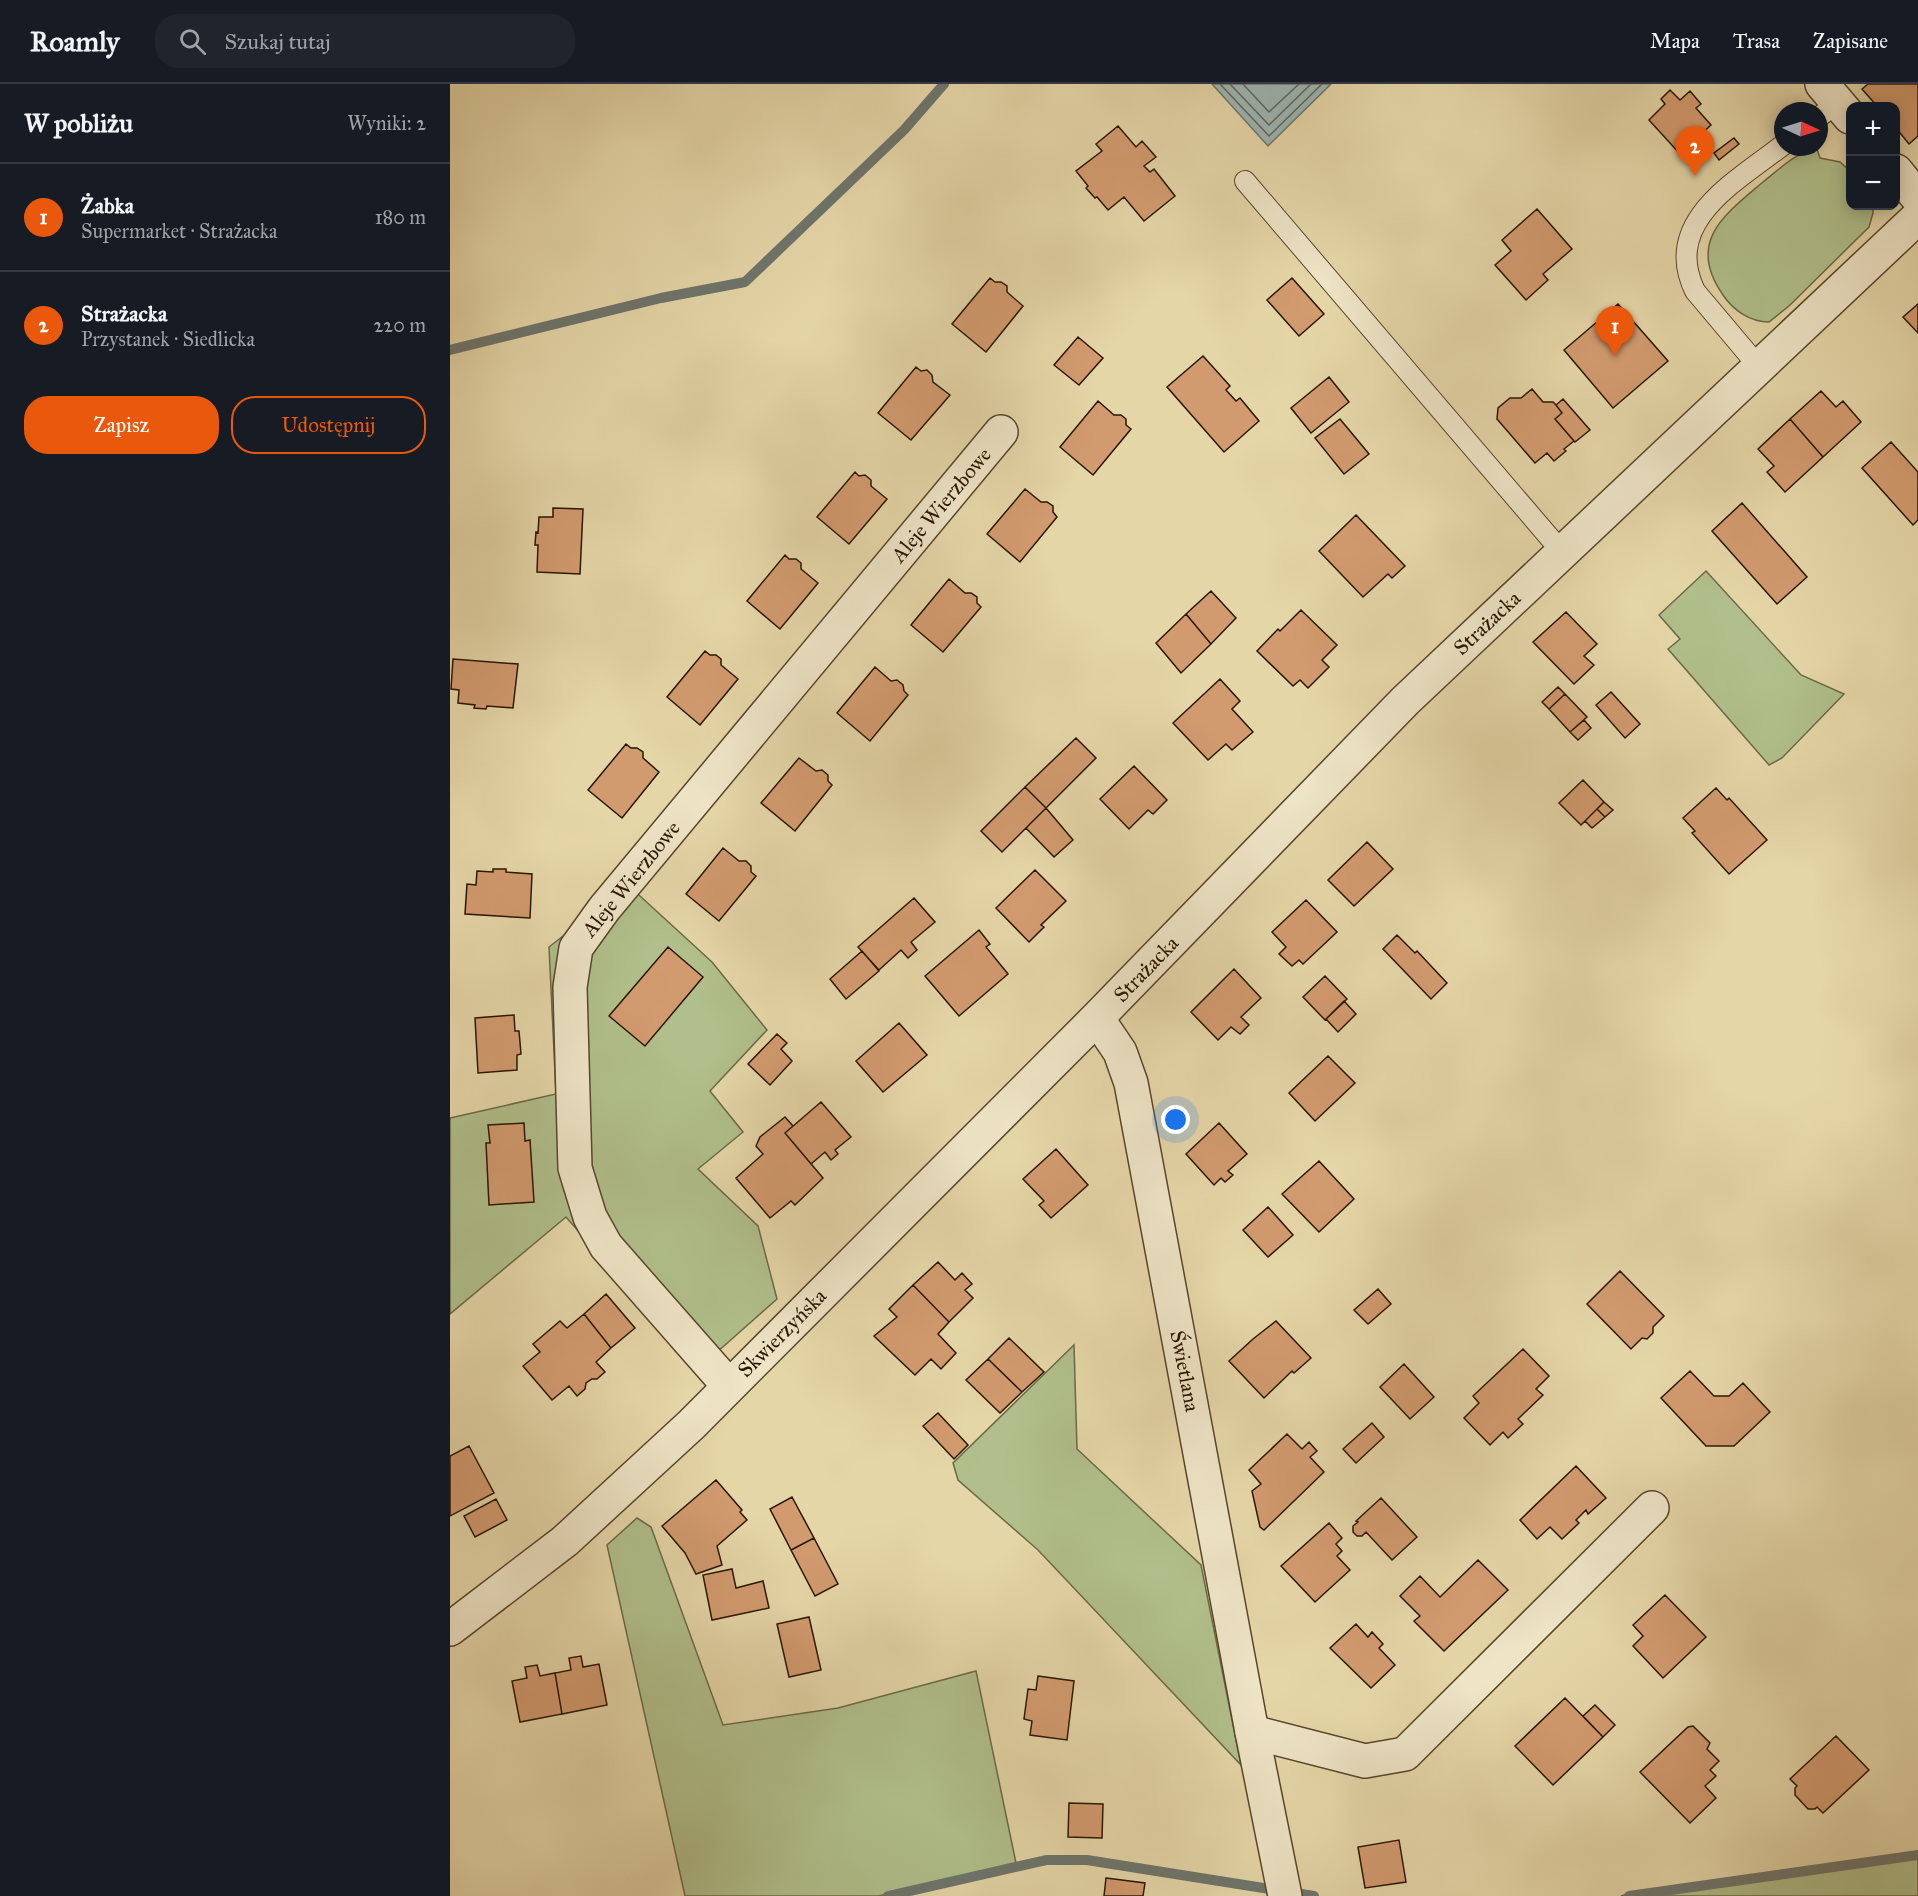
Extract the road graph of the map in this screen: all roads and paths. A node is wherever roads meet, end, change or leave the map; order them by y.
1 (1774, 152) edge
2 (1900, 176) edge
3 (1245, 181) dead end
4 (1918, 198) edge
5 (1918, 218) edge
6 (1759, 367) junction
7 (1001, 432) dead end
8 (1562, 552) junction
9 (1097, 1018) junction
10 (729, 1386) junction
11 (1652, 1508) dead end
12 (450, 1629) edge
13 (1252, 1732) junction
14 (1283, 1886) edge

1 - 6 lane
2 - 4 street
3 - 8 lane
5 - 6 street, Strażacka
6 - 8 street, Strażacka
7 - 10 street, Aleje Wierzbowe
8 - 9 street, Strażacka
9 - 10 street, Skwierzyńska
9 - 13 street, Świetlana
10 - 12 street, Skwierzyńska
11 - 13 street
13 - 14 street, Świetlana

